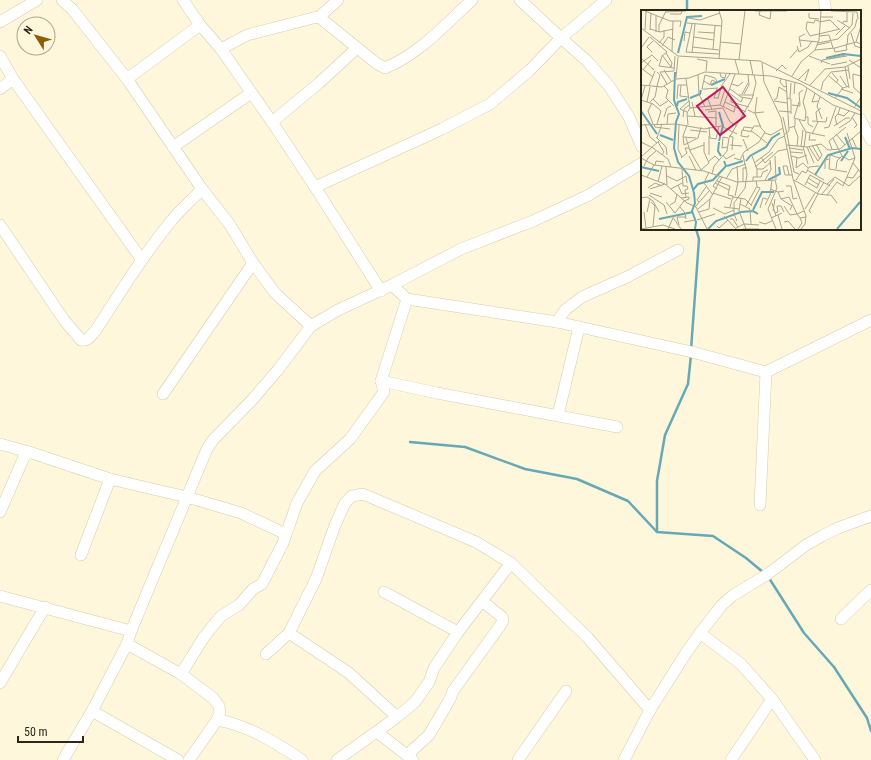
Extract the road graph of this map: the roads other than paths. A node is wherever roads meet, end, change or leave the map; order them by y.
1 (38, 0) edge
2 (62, 0) edge
3 (183, 0) edge
4 (338, 0) edge
5 (472, 0) edge
6 (520, 0) edge
7 (606, 0) edge
8 (824, 0) edge
9 (826, 10) edge
10 (320, 17) junction
11 (0, 22) edge
12 (200, 26) junction
13 (561, 38) junction
14 (357, 48) junction
15 (221, 49) junction
16 (0, 56) edge
17 (13, 79) junction
18 (127, 80) junction
19 (0, 89) edge
20 (251, 93) junction
21 (861, 121) edge
22 (272, 122) junction
23 (871, 140) edge
24 (641, 145) edge
25 (173, 147) junction
26 (641, 164) edge
27 (315, 186) junction
28 (202, 189) junction
29 (0, 225) edge
30 (678, 250) dead end
31 (142, 260) junction
32 (253, 263) junction
33 (392, 285) junction
34 (381, 291) junction
35 (407, 299) junction
36 (871, 320) edge
37 (557, 322) junction
38 (311, 326) junction
39 (579, 327) junction
40 (766, 372) junction
41 (381, 381) junction
42 (163, 394) dead end
43 (558, 415) junction
44 (617, 427) dead end
45 (0, 444) edge
46 (29, 452) junction
47 (110, 479) junction
48 (187, 498) junction
49 (760, 504) dead end
50 (0, 512) edge
51 (871, 516) edge
52 (286, 534) junction
53 (81, 555) dead end
54 (512, 563) junction
55 (871, 590) edge
56 (384, 592) dead end
57 (0, 596) edge
58 (482, 601) junction
59 (45, 607) junction
60 (841, 618) dead end
61 (131, 631) junction
62 (458, 632) junction
63 (289, 633) junction
64 (700, 633) junction
65 (127, 644) junction
66 (266, 654) dead end
67 (181, 674) junction
68 (0, 683) edge
69 (566, 691) dead end
70 (772, 699) junction
71 (650, 710) junction
72 (92, 711) junction
73 (397, 717) junction
74 (217, 720) junction
75 (377, 732) junction
76 (410, 757) edge
77 (63, 760) edge
78 (178, 760) edge
79 (189, 760) edge
80 (302, 760) edge
81 (337, 760) edge
82 (518, 760) edge
83 (624, 760) edge
84 (731, 760) edge
85 (815, 760) edge

1 - 11 street
2 - 18 street
3 - 12 street
4 - 10 street
5 - 14 street
6 - 13 street
7 - 13 street
8 - 9 street
10 - 14 street
10 - 15 street
12 - 15 street
12 - 18 street
13 - 24 street
13 - 27 street
14 - 22 street
15 - 20 street
16 - 17 street
17 - 19 street
17 - 31 street
18 - 25 street
20 - 22 street
20 - 25 street
21 - 23 street
22 - 27 street
25 - 28 street
26 - 33 street
27 - 34 street
28 - 31 street
28 - 32 street
29 - 31 street
30 - 37 street
32 - 38 street
32 - 42 street
33 - 34 street
33 - 35 street
34 - 38 street
35 - 37 street
35 - 41 street
36 - 40 street
37 - 39 street
38 - 48 street
39 - 40 street
39 - 43 street
40 - 49 street
41 - 43 street
41 - 52 street
43 - 44 street
45 - 46 street
46 - 47 street
46 - 50 street
47 - 48 street
47 - 53 street
48 - 52 street
48 - 61 street
51 - 64 street
52 - 67 street
54 - 58 street
54 - 63 street
54 - 71 street
55 - 60 street
56 - 62 street
57 - 59 street
58 - 62 street
58 - 76 street
59 - 61 street
59 - 68 street
61 - 65 street
62 - 73 street
63 - 66 street
63 - 73 street
64 - 70 street
64 - 71 street
65 - 67 street
65 - 72 street
67 - 74 street
69 - 82 street
70 - 84 street
70 - 85 street
71 - 83 street
72 - 77 street
72 - 78 street
73 - 75 street
74 - 79 street
74 - 80 street
75 - 76 street
75 - 81 street

